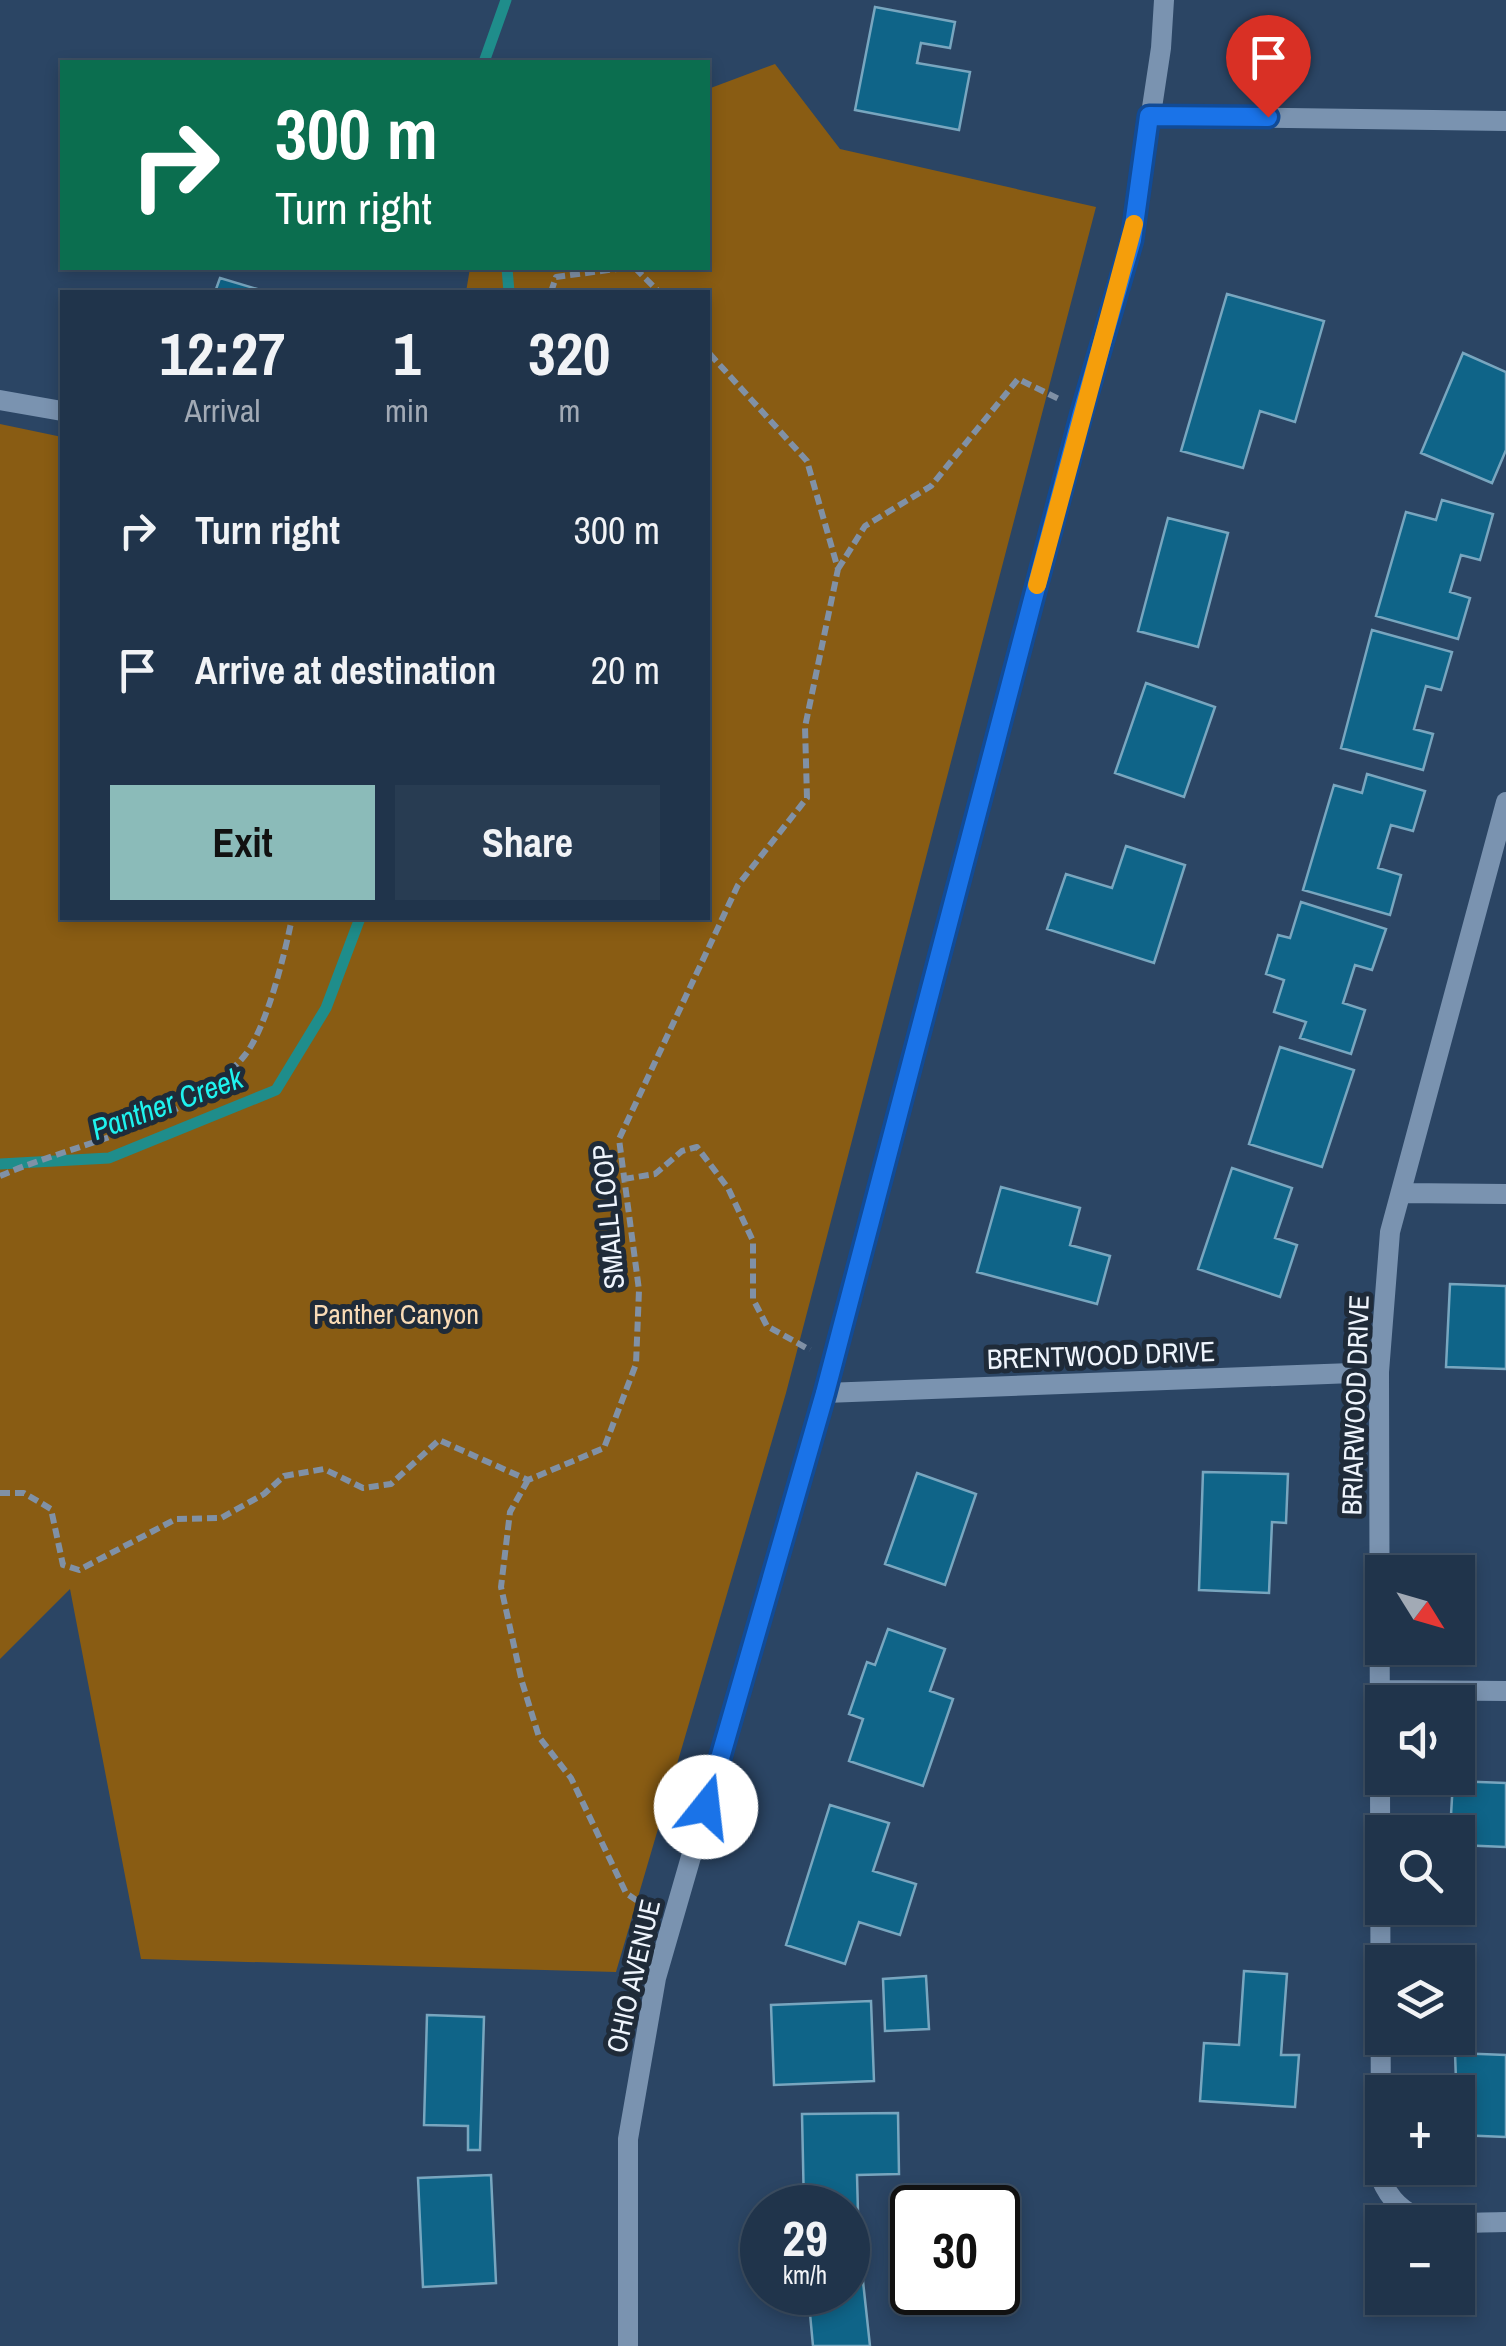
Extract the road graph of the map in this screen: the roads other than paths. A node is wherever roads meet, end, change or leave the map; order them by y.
1 (1164, 0) edge
2 (1149, 116) junction
3 (1506, 121) edge
4 (0, 400) edge
5 (60, 411) edge
6 (1506, 802) edge
7 (1402, 1193) junction
8 (1506, 1194) edge
9 (1379, 1372) junction
10 (825, 1393) junction
11 (1380, 1685) edge
12 (1475, 1691) edge
13 (1506, 1691) edge
14 (1380, 1795) edge
15 (1506, 2222) edge
16 (628, 2346) edge

1 - 2 street, OHIO AVENUE
2 - 3 street
2 - 10 street, OHIO AVENUE
4 - 5 street
6 - 7 street, BRIARWOOD DRIVE
7 - 8 street
7 - 9 street, BRIARWOOD DRIVE
9 - 10 street, BRENTWOOD DRIVE
9 - 11 street, BRIARWOOD DRIVE
10 - 16 street, OHIO AVENUE
12 - 13 street
14 - 15 street, BRIARWOOD DRIVE

